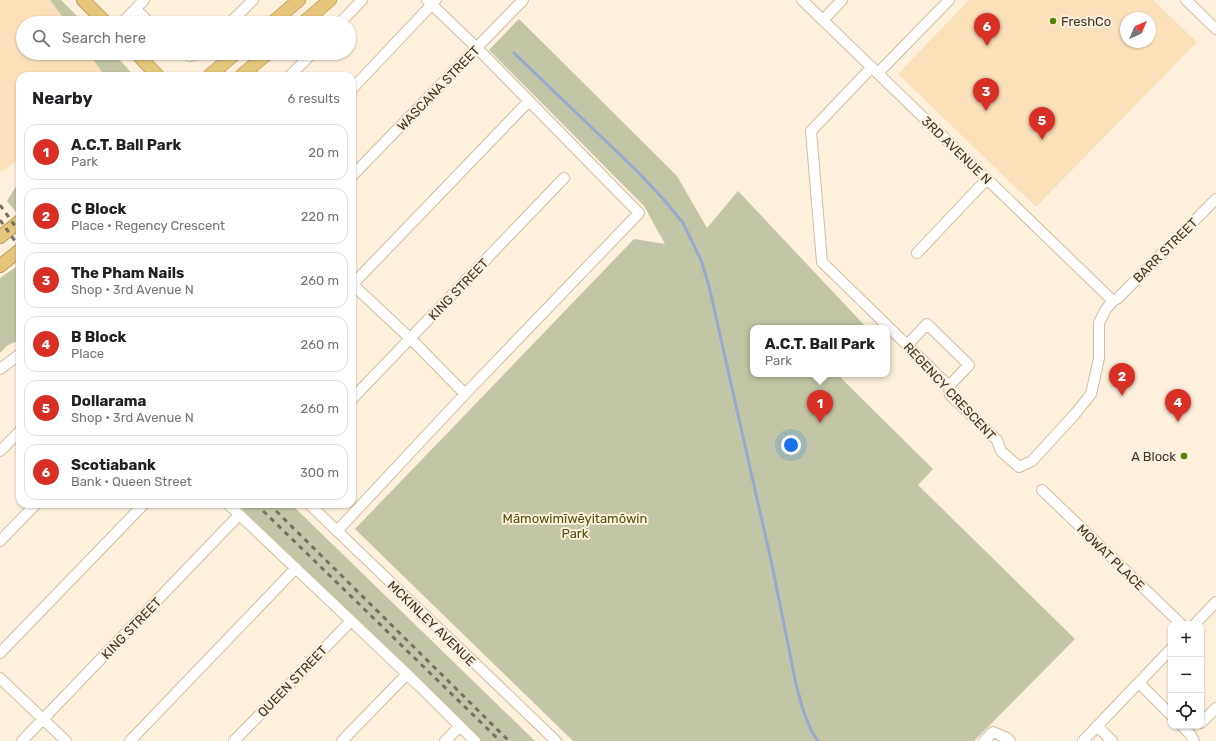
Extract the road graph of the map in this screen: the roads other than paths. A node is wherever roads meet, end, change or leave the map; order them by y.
1 (82, 0) edge
2 (144, 0) edge
3 (253, 0) edge
4 (299, 0) edge
5 (330, 0) edge
6 (362, 0) edge
7 (523, 0) edge
8 (802, 0) edge
9 (842, 0) edge
10 (949, 0) edge
11 (1186, 0) edge
12 (432, 1) edge
13 (135, 9) junction
14 (99, 16) edge
15 (128, 16) edge
16 (142, 16) edge
17 (237, 16) edge
18 (280, 16) edge
19 (311, 16) edge
20 (347, 16) edge
21 (823, 20) junction
22 (1216, 28) edge
23 (477, 48) junction
24 (143, 60) edge
25 (227, 60) edge
26 (260, 60) edge
27 (305, 60) edge
28 (875, 70) junction
29 (154, 72) edge
30 (213, 72) edge
31 (246, 72) edge
32 (294, 72) edge
33 (356, 85) edge
34 (530, 101) junction
35 (356, 172) edge
36 (564, 178) dead end
37 (987, 179) junction
38 (1216, 199) edge
39 (16, 224) edge
40 (0, 237) edge
41 (16, 253) edge
42 (917, 253) dead end
43 (0, 266) edge
44 (356, 280) edge
45 (356, 288) edge
46 (1113, 301) junction
47 (887, 325) edge
48 (890, 328) edge
49 (411, 339) junction
50 (907, 345) junction
51 (16, 357) edge
52 (0, 369) edge
53 (949, 386) junction
54 (465, 394) junction
55 (356, 395) edge
56 (16, 435) edge
57 (0, 451) edge
58 (1042, 490) dead end
59 (32, 508) edge
60 (140, 508) edge
61 (232, 508) edge
62 (313, 508) edge
63 (239, 515) junction
64 (337, 531) junction
65 (0, 541) edge
66 (296, 568) junction
67 (1216, 602) edge
68 (351, 621) junction
69 (1178, 621) edge
70 (1198, 621) edge
71 (0, 653) edge
72 (1168, 653) edge
73 (407, 674) junction
74 (0, 678) edge
75 (1139, 683) junction
76 (1216, 708) edge
77 (1168, 712) edge
78 (43, 719) junction
79 (1204, 720) edge
80 (460, 726) junction
81 (1097, 726) junction
82 (1184, 729) edge
83 (1196, 729) edge
84 (1192, 738) edge
85 (22, 741) edge
86 (66, 741) edge
87 (130, 741) edge
88 (234, 741) edge
89 (342, 741) edge
90 (445, 741) edge
91 (475, 741) edge
92 (556, 741) edge
93 (984, 741) edge
94 (1010, 741) edge
95 (1083, 741) edge
96 (1112, 741) edge

1 - 14 main road
2 - 13 street
3 - 17 street
4 - 18 main road
5 - 19 main road
6 - 20 street
7 - 23 street, WASCANA STREET
8 - 21 street, 3RD AVENUE N
9 - 21 street
10 - 28 street
11 - 22 street
12 - 23 street
12 - 33 street
13 - 15 street
13 - 16 street
21 - 28 street, 3RD AVENUE N
23 - 34 street
23 - 35 street, WASCANA STREET
24 - 29 main road
25 - 30 main road
26 - 31 main road
27 - 32 street
28 - 37 street, 3RD AVENUE N
28 - 47 street, REGENCY CRESCENT
34 - 44 street
34 - 54 street
36 - 49 street, KING STREET
37 - 42 street
37 - 46 street, 3RD AVENUE N
38 - 46 street, BARR STREET
39 - 40 main road
41 - 43 main road
45 - 49 street
46 - 53 street, REGENCY CRESCENT
48 - 50 street, REGENCY CRESCENT
49 - 54 street
49 - 55 street, KING STREET
50 - 53 street, REGENCY CRESCENT
50 - 53 street
51 - 52 street
54 - 64 street
56 - 57 street
58 - 69 street, MOWAT PLACE
59 - 65 street
60 - 71 street
61 - 63 street
62 - 64 street, MCKINLEY AVENUE
63 - 66 street
63 - 78 street, KING STREET
64 - 92 street, MCKINLEY AVENUE
66 - 68 street
66 - 87 street
67 - 70 street
68 - 73 street
68 - 88 street, QUEEN STREET
72 - 75 street
73 - 80 street
73 - 89 street
74 - 78 street
75 - 77 street
75 - 81 street
76 - 79 street
78 - 85 street, KING STREET
78 - 86 street
80 - 90 street
80 - 91 street
81 - 95 street
81 - 96 street
82 - 84 street
83 - 84 street
93 - 94 street

